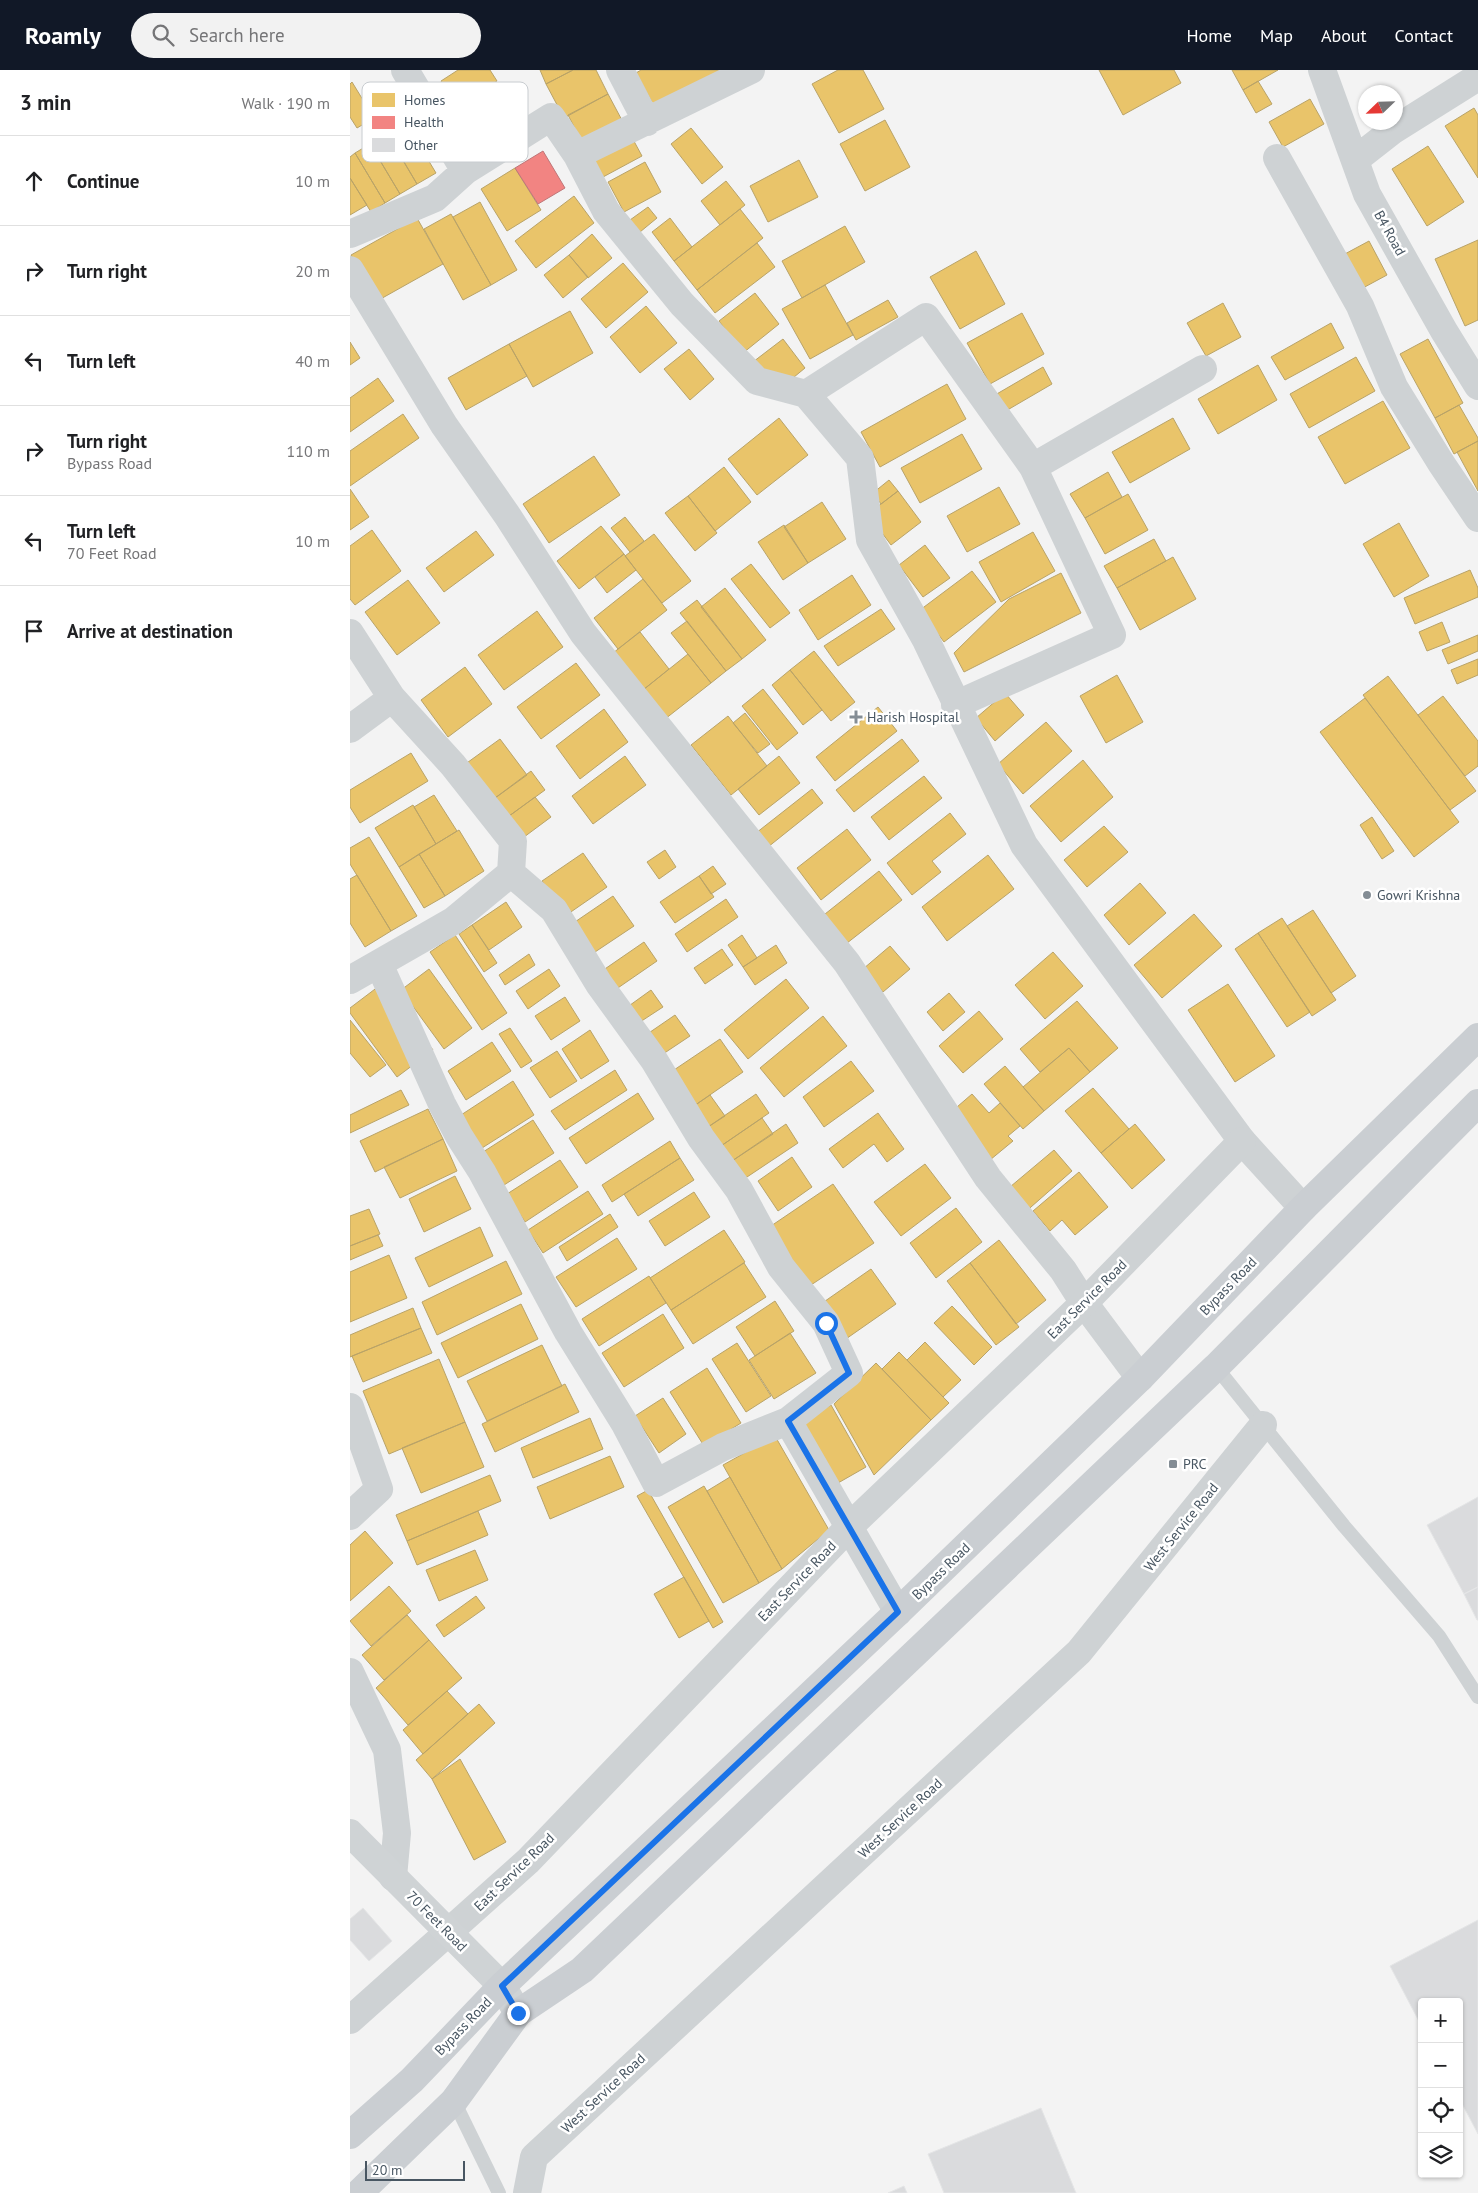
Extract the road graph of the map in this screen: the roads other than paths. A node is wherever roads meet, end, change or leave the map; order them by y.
1 (405, 70) edge
2 (620, 70) edge
3 (751, 70) edge
4 (1322, 70) edge
5 (1478, 77) edge
6 (412, 82) edge
7 (647, 122) junction
8 (528, 131) edge
9 (577, 155) junction
10 (1277, 158) dead end
11 (1355, 160) junction
12 (460, 162) edge
13 (478, 162) edge
14 (465, 170) junction
15 (350, 234) edge
16 (350, 270) edge
17 (1203, 369) dead end
18 (1478, 386) edge
19 (806, 394) junction
20 (1033, 467) junction
21 (1478, 518) edge
22 (350, 633) edge
23 (392, 698) junction
24 (955, 705) junction
25 (350, 729) edge
26 (511, 873) junction
27 (379, 964) junction
28 (350, 980) edge
29 (1478, 1037) edge
30 (1478, 1103) edge
31 (1242, 1141) junction
32 (1303, 1208) junction
33 (1084, 1303) junction
34 (1216, 1367) junction
35 (1140, 1378) junction
36 (350, 1407) edge
37 (788, 1421) junction
38 (1263, 1425) junction
39 (350, 1516) edge
40 (850, 1526) junction
41 (898, 1612) junction
42 (350, 1672) edge
43 (1478, 1697) edge
44 (350, 1833) edge
45 (393, 1877) junction
46 (449, 1933) junction
47 (502, 1986) junction
48 (518, 2013) junction
49 (350, 2020) edge
50 (454, 2101) junction
51 (350, 2135) edge
52 (359, 2193) edge
53 (499, 2193) edge
54 (527, 2193) edge

1 - 6 street
2 - 7 street
3 - 7 street
4 - 11 street, B4 Road
5 - 11 street
7 - 9 street
8 - 9 street
9 - 19 street
10 - 21 street
11 - 18 street, B4 Road
12 - 14 street
13 - 14 street
14 - 15 street
16 - 33 street
17 - 20 street
19 - 20 street
19 - 24 street
20 - 24 street
22 - 23 street
23 - 25 street
23 - 26 street
24 - 31 street
26 - 27 street
26 - 37 street
27 - 28 street
27 - 37 street
29 - 32 main road, Bypass Road
30 - 34 main road
31 - 32 street
31 - 33 street, East Service Road
32 - 35 main road, Bypass Road
33 - 35 street
33 - 40 street, East Service Road
34 - 38 lane
34 - 48 main road
35 - 41 main road, Bypass Road
36 - 39 street
37 - 40 street
38 - 43 lane
38 - 54 street, West Service Road
40 - 41 street
40 - 46 street, East Service Road
41 - 47 main road, Bypass Road
42 - 45 street
44 - 45 main road, 70 Feet Road
45 - 46 main road, 70 Feet Road
46 - 47 main road, 70 Feet Road
46 - 49 street, East Service Road
47 - 48 main road, 70 Feet Road
47 - 51 main road, Bypass Road
48 - 50 main road
50 - 52 main road
50 - 53 lane

